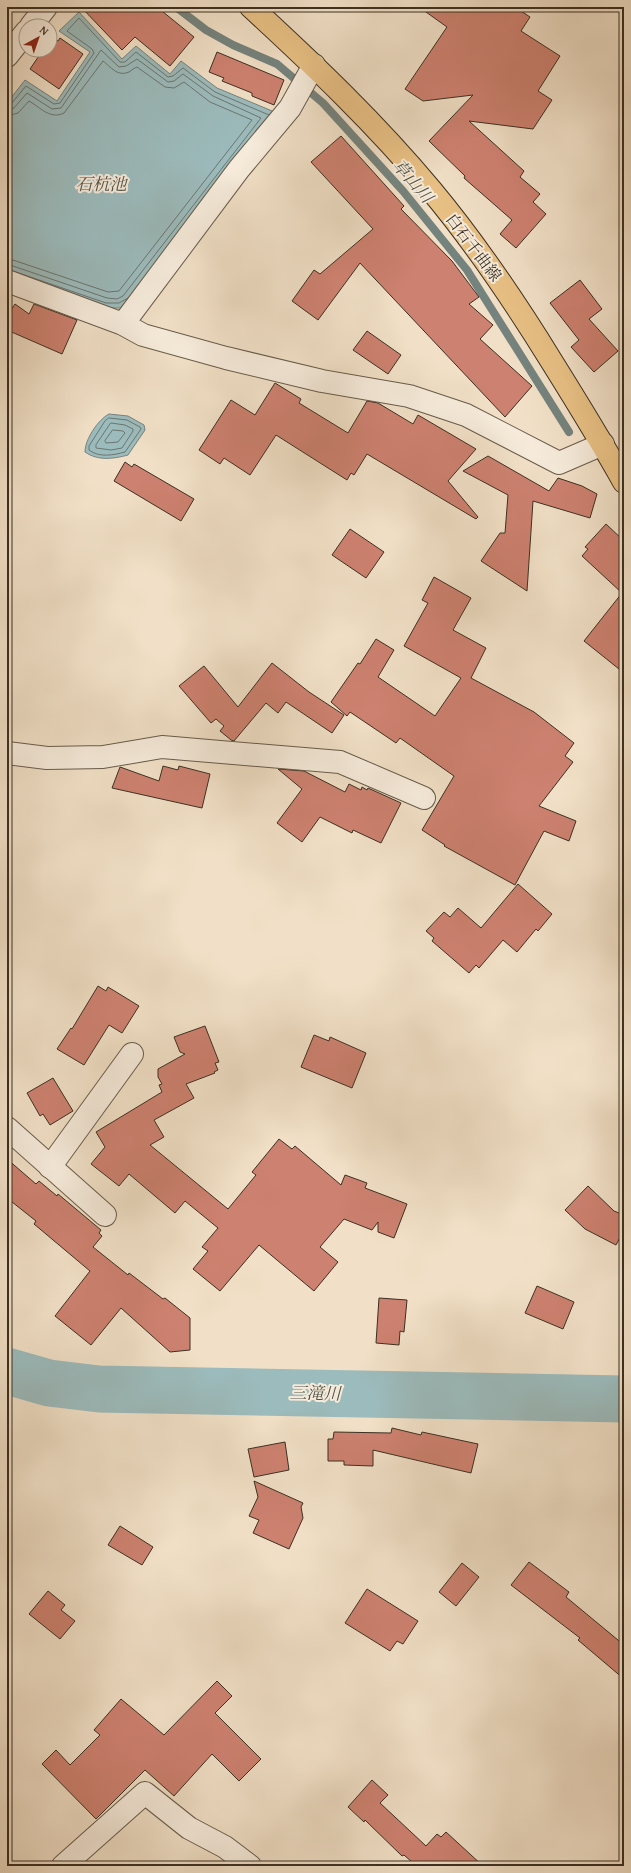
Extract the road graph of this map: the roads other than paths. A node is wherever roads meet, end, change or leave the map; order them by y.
1 (46, 7) edge
2 (251, 7) edge
3 (37, 18) edge
4 (18, 42) edge
5 (7, 56) edge
6 (306, 78) junction
7 (7, 282) edge
8 (123, 324) junction
9 (603, 444) junction
10 (624, 482) edge
11 (7, 753) edge
12 (424, 798) dead end
13 (132, 1054) dead end
14 (7, 1128) edge
15 (50, 1167) junction
16 (105, 1215) dead end
17 (63, 1866) edge
18 (250, 1866) edge

1 - 3 street
2 - 6 main road, 白石千曲線
4 - 5 street
6 - 8 street
6 - 9 main road, 白石千曲線
7 - 8 street
8 - 9 street
9 - 10 main road, 白石千曲線
11 - 12 street
13 - 15 street
14 - 15 street
15 - 16 street
17 - 18 street

